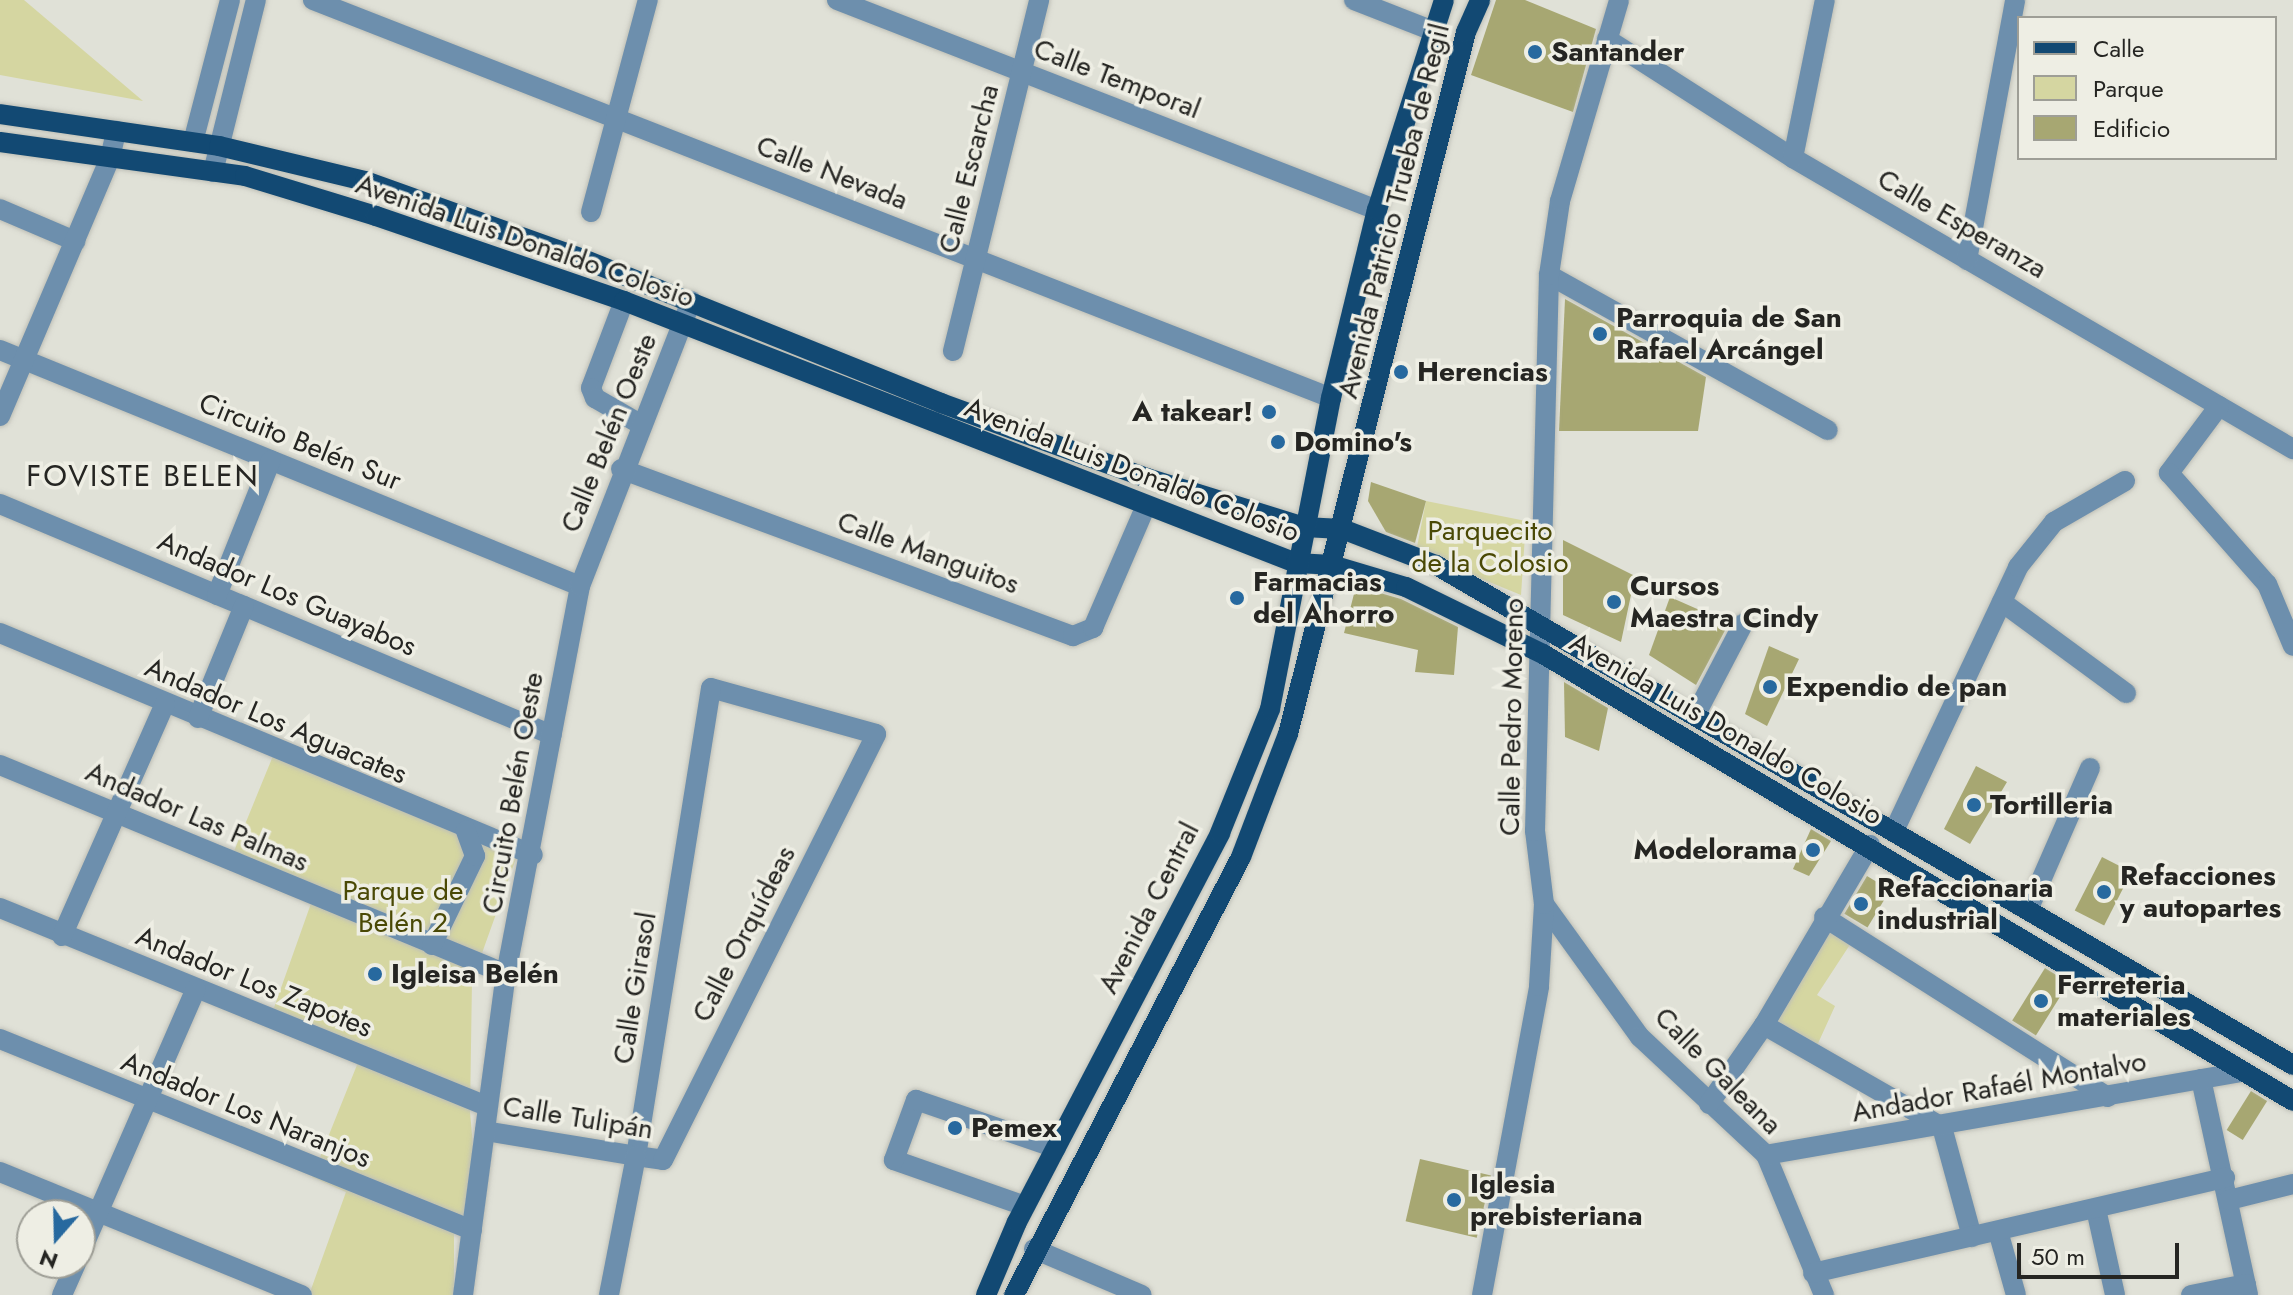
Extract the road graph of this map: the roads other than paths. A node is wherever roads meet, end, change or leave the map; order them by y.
1 (230, 0) edge
2 (256, 0) edge
3 (313, 0) edge
4 (648, 0) edge
5 (837, 0) edge
6 (1039, 0) edge
7 (1354, 0) edge
8 (1444, 0) edge
9 (1480, 0) edge
10 (1619, 0) edge
11 (1825, 0) edge
12 (2015, 0) edge
13 (1433, 31) junction
14 (1607, 39) junction
15 (1021, 72) junction
16 (0, 114) edge
17 (618, 119) junction
18 (116, 131) junction
19 (0, 142) edge
20 (193, 142) junction
21 (219, 146) junction
22 (110, 158) junction
23 (1793, 158) junction
24 (213, 172) junction
25 (0, 209) edge
26 (1377, 210) junction
27 (591, 212) dead end
28 (75, 241) junction
29 (976, 259) junction
30 (1967, 260) junction
31 (1549, 275) junction
32 (624, 301) junction
33 (691, 301) junction
34 (682, 325) junction
35 (0, 350) edge
36 (953, 351) dead end
37 (25, 360) junction
38 (1331, 398) junction
39 (2219, 406) junction
40 (0, 416) edge
41 (640, 424) junction
42 (1828, 430) dead end
43 (2293, 449) edge
44 (271, 460) junction
45 (621, 469) junction
46 (2125, 481) dead end
47 (0, 504) edge
48 (1145, 508) junction
49 (1304, 527) junction
50 (1342, 529) junction
51 (1296, 563) junction
52 (1332, 565) junction
53 (580, 586) junction
54 (217, 595) junction
55 (2002, 602) junction
56 (244, 606) junction
57 (1542, 624) junction
58 (1743, 624) dead end
59 (0, 633) edge
60 (2293, 646) edge
61 (1543, 654) junction
62 (2126, 693) dead end
63 (165, 704) junction
64 (1696, 714) junction
65 (198, 718) junction
66 (876, 734) joint
67 (552, 735) junction
68 (0, 765) edge
69 (2090, 768) dead end
70 (117, 813) junction
71 (466, 831) junction
72 (1894, 831) junction
73 (1870, 845) junction
74 (533, 855) junction
75 (1544, 904) junction
76 (0, 908) edge
77 (2028, 910) junction
78 (1824, 917) junction
79 (2068, 933) junction
80 (62, 936) junction
81 (432, 945) junction
82 (2054, 958) junction
83 (506, 974) junction
84 (196, 989) junction
85 (1764, 1025) junction
86 (0, 1039) edge
87 (2293, 1065) edge
88 (2242, 1072) junction
89 (2201, 1079) junction
90 (2108, 1097) junction
91 (2293, 1101) edge
92 (146, 1102) junction
93 (1709, 1104) junction
94 (487, 1106) junction
95 (1942, 1127) junction
96 (485, 1131) junction
97 (1056, 1148) junction
98 (1766, 1155) junction
99 (636, 1156) junction
100 (663, 1160) joint
101 (0, 1172) edge
102 (2225, 1178) junction
103 (2293, 1184) edge
104 (2229, 1200) junction
105 (1025, 1206) junction
106 (2096, 1209) junction
107 (99, 1211) junction
108 (96, 1218) edge
109 (472, 1230) junction
110 (1998, 1231) junction
111 (1972, 1237) junction
112 (1034, 1249) junction
113 (1813, 1273) junction
114 (2247, 1289) edge
115 (302, 1295) edge
116 (463, 1295) edge
117 (609, 1295) edge
118 (986, 1295) edge
119 (1014, 1295) edge
120 (1142, 1295) edge
121 (1482, 1295) edge
122 (1824, 1295) edge
123 (2016, 1295) edge
124 (2115, 1295) edge
125 (2191, 1295) edge

1 - 20 street
2 - 21 street
3 - 17 street, Calle Nevada
4 - 17 street
5 - 15 street, Calle Temporal
6 - 15 street, Calle Escarcha
7 - 13 street
8 - 13 main road, Avenida Patricio Trueba de Regil
9 - 50 main road, Avenida Patricio Trueba de Regil
10 - 14 street, Calle Pedro Moreno
11 - 23 street
12 - 30 street
13 - 26 main road, Avenida Patricio Trueba de Regil
14 - 23 street, Calle Esperanza
14 - 31 street, Calle Pedro Moreno
15 - 26 street, Calle Temporal
15 - 29 street, Calle Escarcha
16 - 18 main road
17 - 27 street
17 - 29 street, Calle Nevada
18 - 20 main road
18 - 22 street
19 - 22 main road, Avenida Luis Donaldo Colosio
20 - 21 main road
21 - 24 street
21 - 33 main road
22 - 24 main road, Avenida Luis Donaldo Colosio
22 - 28 street
23 - 30 street, Calle Esperanza
24 - 32 main road, Avenida Luis Donaldo Colosio
25 - 28 street
26 - 38 main road, Avenida Patricio Trueba de Regil
28 - 37 street
29 - 36 street, Calle Escarcha
29 - 38 street, Calle Nevada
30 - 39 street, Calle Esperanza
31 - 42 street
31 - 57 street, Calle Pedro Moreno
32 - 34 main road, Avenida Luis Donaldo Colosio
32 - 41 street
33 - 34 street, Calle Belén Oeste
33 - 49 main road
34 - 41 street, Calle Belén Oeste
34 - 48 main road, Avenida Luis Donaldo Colosio
35 - 37 street, Circuito Belén Sur
37 - 40 street
37 - 44 street, Circuito Belén Sur
38 - 49 main road, Avenida Patricio Trueba de Regil
39 - 43 street, Calle Esperanza
39 - 60 street
41 - 45 street, Calle Belén Oeste
44 - 53 street, Circuito Belén Sur
44 - 54 street
45 - 48 street, Calle Manguitos
45 - 53 street, Calle Belén Oeste
46 - 55 street
47 - 54 street, Andador Los Guayabos
48 - 51 main road, Avenida Luis Donaldo Colosio
49 - 50 main road
49 - 51 main road, Avenida Central
50 - 52 main road, Avenida Central
50 - 57 main road
51 - 52 main road, Avenida Luis Donaldo Colosio
51 - 97 main road, Avenida Central
52 - 61 main road, Avenida Luis Donaldo Colosio
52 - 112 main road, Avenida Central
53 - 67 street, Circuito Belén Oeste
54 - 56 street, Andador Los Guayabos
55 - 62 street
55 - 72 street
56 - 65 street
56 - 67 street, Andador Los Guayabos
57 - 61 street, Calle Pedro Moreno
57 - 64 main road
58 - 64 street
59 - 63 street, Andador Los Aguacates
61 - 73 main road, Avenida Luis Donaldo Colosio
61 - 75 street, Calle Pedro Moreno
63 - 65 street, Andador Los Aguacates
63 - 70 street
64 - 72 main road
65 - 71 street, Andador Los Aguacates
66 - 99 street, Calle Girasol
66 - 100 street, Calle Orquídeas
67 - 74 street, Circuito Belén Oeste
68 - 70 street, Andador Las Palmas
69 - 77 street
70 - 80 street
70 - 81 street, Andador Las Palmas
71 - 74 street, Andador Los Aguacates
71 - 81 street
72 - 77 main road
73 - 78 street
73 - 82 main road, Avenida Luis Donaldo Colosio
74 - 83 street, Circuito Belén Oeste
75 - 93 street, Calle Galeana
75 - 121 street, Calle Pedro Moreno
76 - 80 street, Andador Los Zapotes
77 - 79 main road
78 - 85 street
78 - 90 street
79 - 82 main road
79 - 87 main road
80 - 84 street, Andador Los Zapotes
81 - 83 street, Andador Las Palmas
82 - 88 main road, Avenida Luis Donaldo Colosio
83 - 94 street, Circuito Belén Oeste
84 - 92 street
84 - 94 street, Andador Los Zapotes
85 - 93 street
85 - 95 street
86 - 92 street, Andador Los Naranjos
88 - 89 street, Andador Rafaél Montalvo
88 - 91 main road, Avenida Luis Donaldo Colosio
89 - 90 street, Andador Rafaél Montalvo
89 - 102 street
90 - 95 street, Andador Rafaél Montalvo
92 - 107 street
92 - 109 street, Andador Los Naranjos
93 - 98 street, Calle Galeana
94 - 96 street, Circuito Belén Oeste
95 - 98 street, Andador Rafaél Montalvo
95 - 111 street
96 - 99 street, Calle Tulipán
96 - 109 street, Circuito Belén Oeste
97 - 105 main road, Avenida Central
97 - 105 street
98 - 113 street, Calle Galeana
99 - 100 street, Calle Tulipán
99 - 117 street, Calle Girasol
101 - 107 street
102 - 104 street
102 - 106 street
103 - 104 street
104 - 114 street
105 - 118 main road, Avenida Central
106 - 110 street
106 - 124 street
107 - 108 street
107 - 115 street
109 - 116 street, Circuito Belén Oeste
110 - 111 street
110 - 123 street
111 - 113 street
112 - 119 main road, Avenida Central
112 - 120 street
113 - 122 street, Calle Galeana
114 - 125 street

